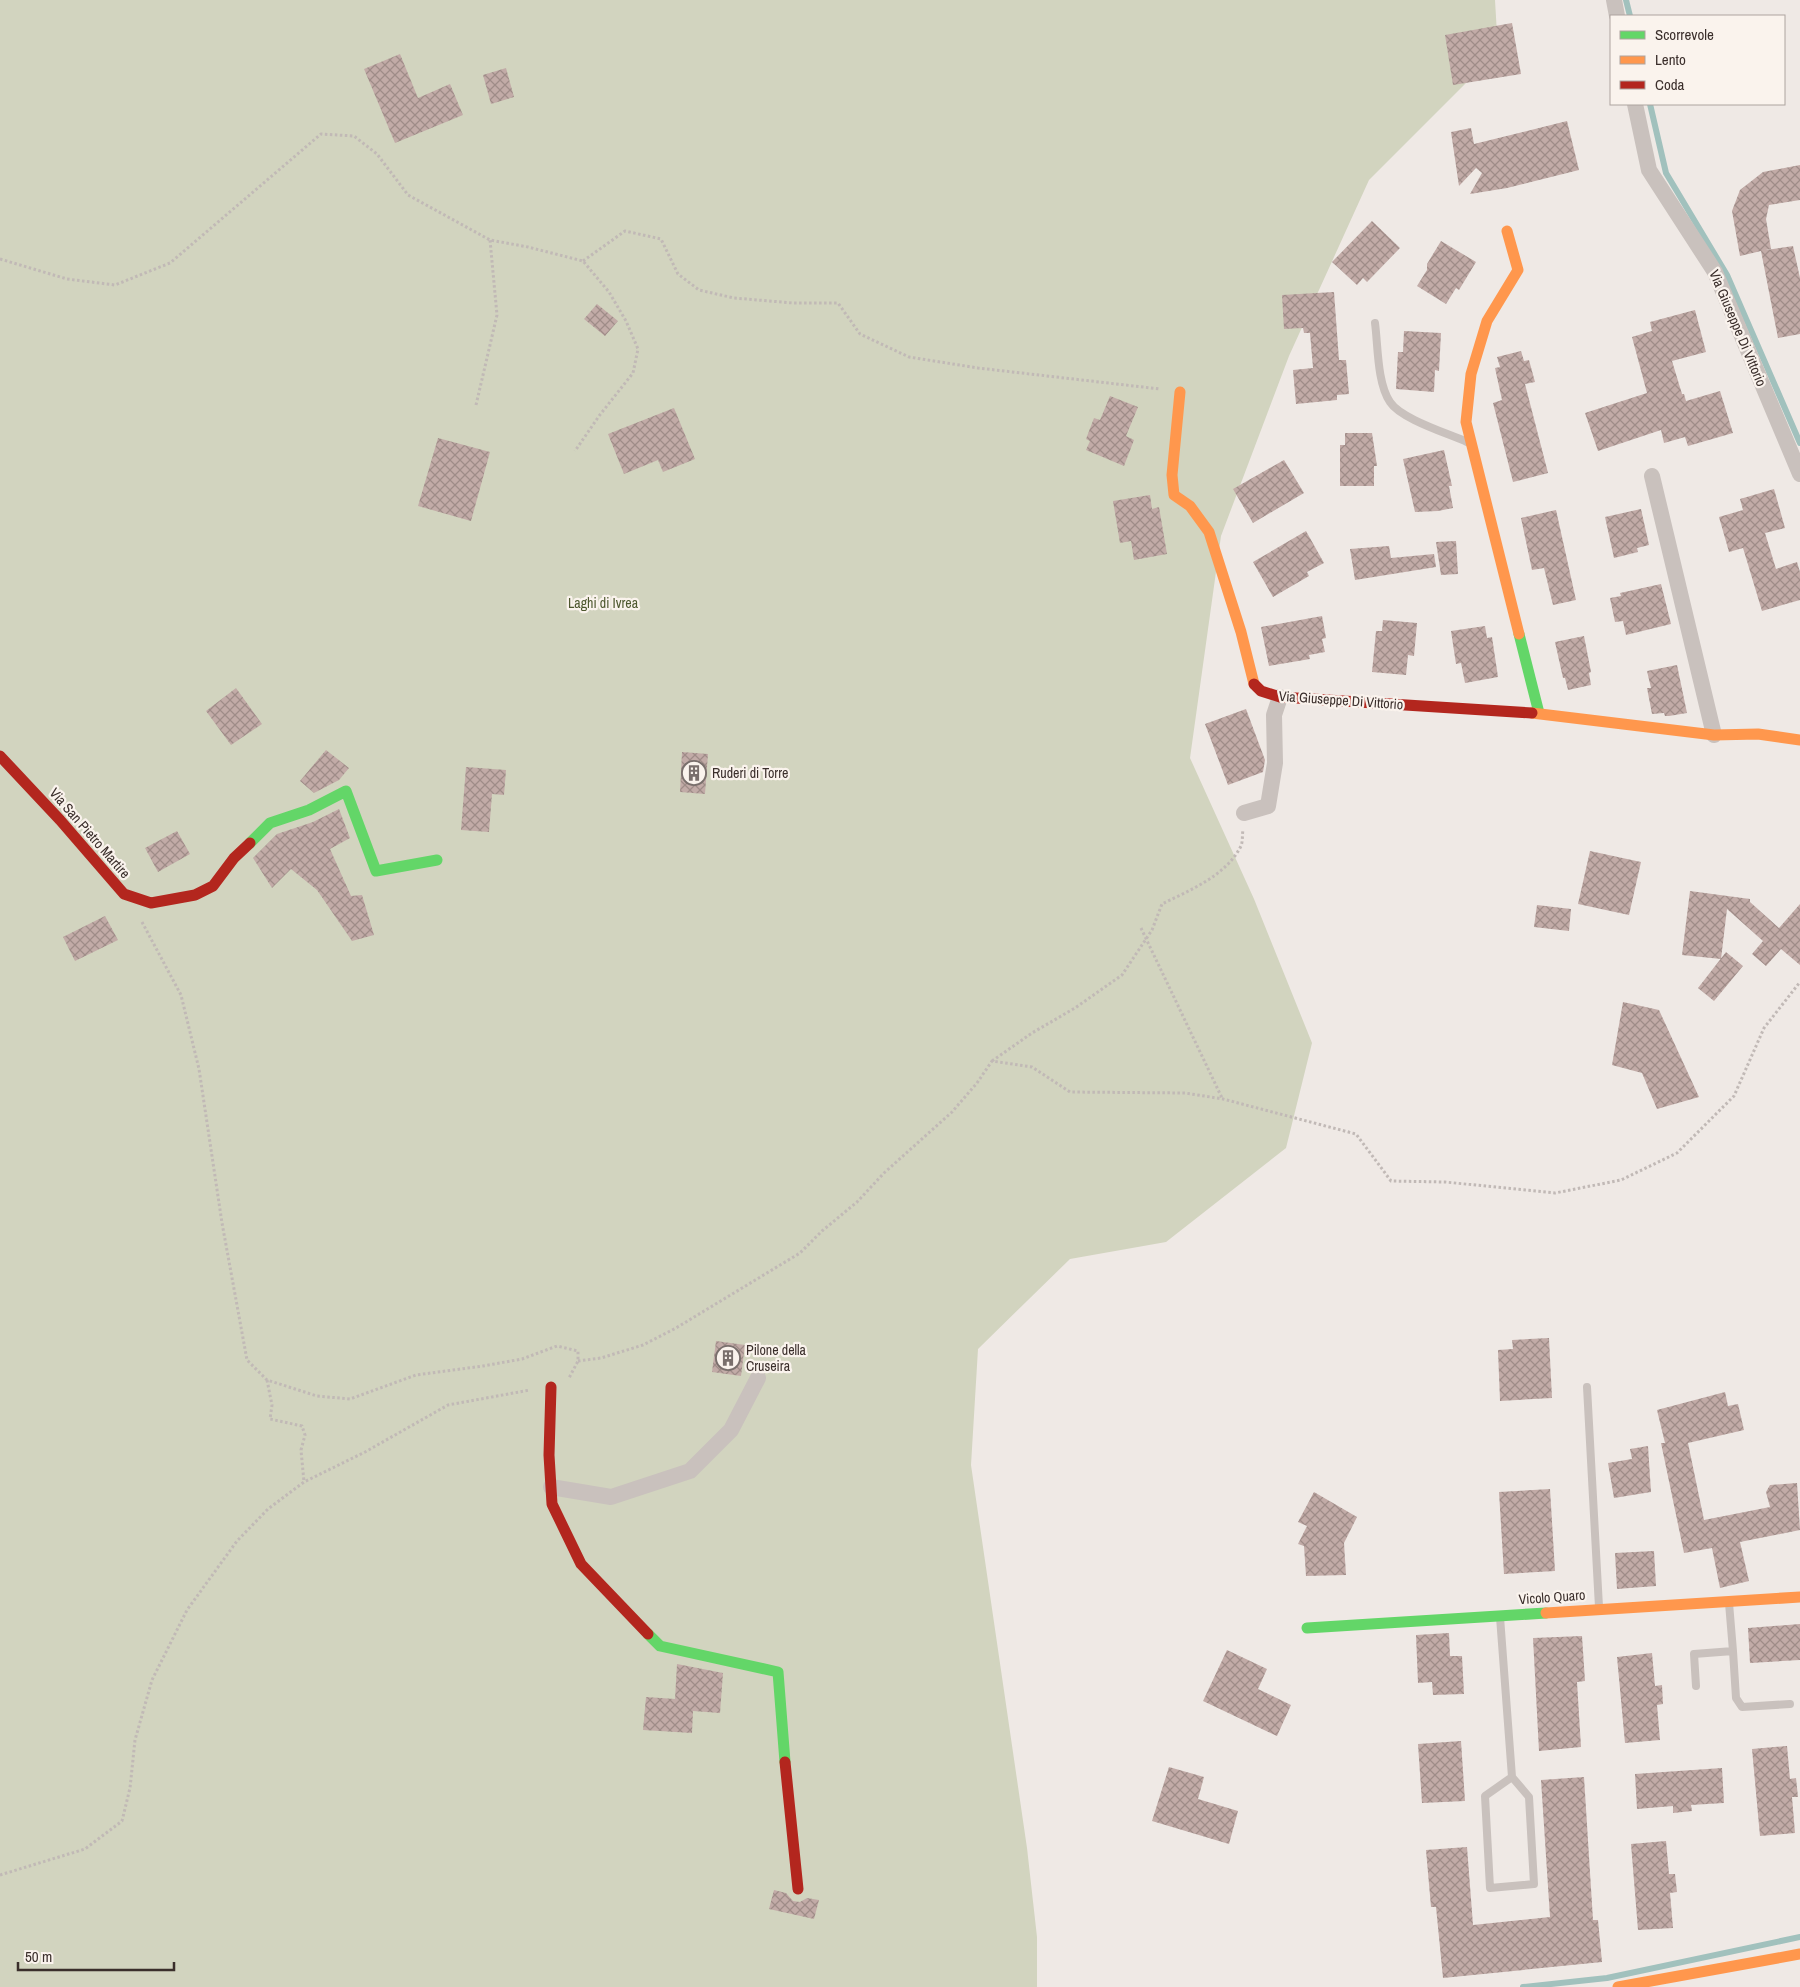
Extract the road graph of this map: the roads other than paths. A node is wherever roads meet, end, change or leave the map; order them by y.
1 (1614, 0) edge
2 (1617, 15) edge
3 (1635, 105) edge
4 (1507, 231) dead end
5 (1376, 323) dead end
6 (1180, 392) road end
7 (1471, 444) junction
8 (1800, 474) edge
9 (1652, 476) dead end
10 (1280, 697) junction
11 (1539, 713) junction
12 (1714, 735) junction
13 (1800, 740) edge
14 (0, 756) edge
15 (1244, 814) road end
16 (437, 860) dead end
17 (758, 1378) dead end
18 (551, 1387) road end
19 (1587, 1388) dead end
20 (551, 1487) junction
21 (1800, 1597) edge
22 (1729, 1601) junction
23 (1599, 1609) junction
24 (1500, 1615) junction
25 (1307, 1628) dead end
26 (1732, 1651) junction
27 (1696, 1686) dead end
28 (1790, 1704) dead end
29 (1512, 1777) junction
30 (798, 1889) dead end
31 (1800, 1954) edge
32 (1618, 1987) edge

1 - 2 street
3 - 8 street, Via Giuseppe Di Vittorio
4 - 7 street
5 - 7 lane
6 - 10 street, Via Giuseppe Di Vittorio
7 - 11 street
9 - 12 street
10 - 11 street, Via Giuseppe Di Vittorio
10 - 15 street
11 - 12 street, Via Giuseppe Di Vittorio
12 - 13 street, Via Giuseppe Di Vittorio
14 - 16 street, Via San Pietro Martire
17 - 20 street
18 - 20 street
19 - 23 lane
20 - 30 street
21 - 22 street, Vicolo Quaro
22 - 23 street, Vicolo Quaro
22 - 26 lane
23 - 24 street, Vicolo Quaro
24 - 25 street, Vicolo Quaro
24 - 29 lane
26 - 27 lane
26 - 28 lane
29 - 29 lane
31 - 32 street

